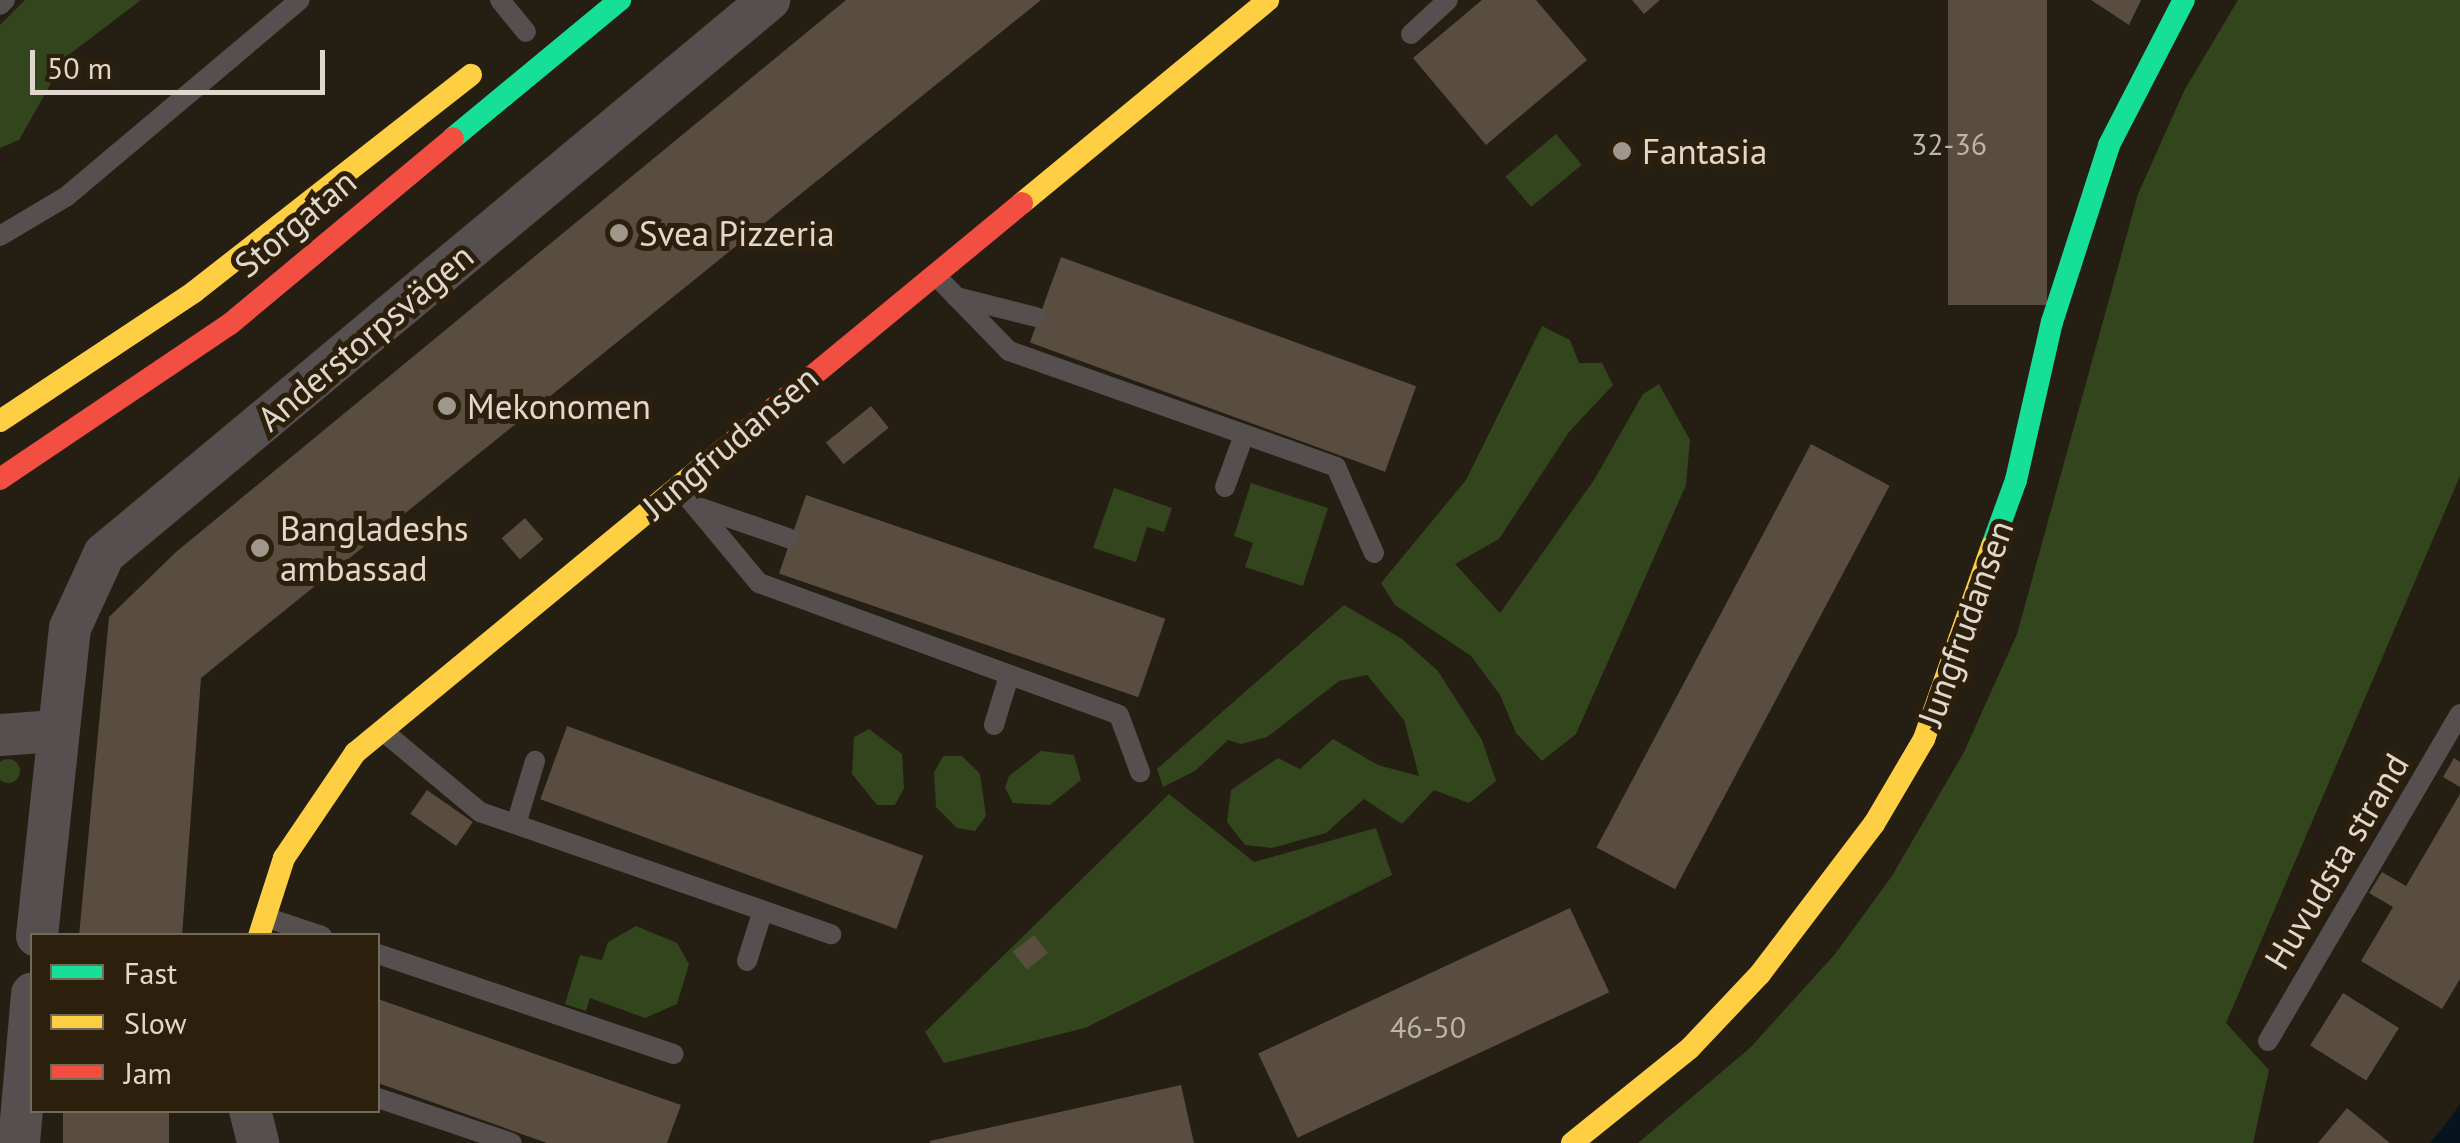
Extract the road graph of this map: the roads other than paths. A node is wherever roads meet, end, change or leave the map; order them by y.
1 (5, 0) edge
2 (300, 0) edge
3 (500, 0) edge
4 (620, 0) edge
5 (769, 0) edge
6 (1268, 0) edge
7 (1448, 0) edge
8 (2184, 0) edge
9 (0, 6) edge
10 (550, 10) dead end
11 (1411, 34) dead end
12 (511, 44) junction
13 (0, 236) edge
14 (934, 273) junction
15 (954, 297) junction
16 (1036, 318) dead end
17 (0, 422) edge
18 (1244, 435) junction
19 (0, 480) edge
20 (678, 486) junction
21 (1225, 488) dead end
22 (701, 508) junction
23 (788, 538) dead end
24 (1374, 553) dead end
25 (1009, 676) junction
26 (2460, 714) edge
27 (994, 725) dead end
28 (381, 729) junction
29 (55, 731) junction
30 (0, 735) edge
31 (535, 760) dead end
32 (1140, 772) dead end
33 (516, 824) junction
34 (763, 910) junction
35 (261, 926) edge
36 (38, 933) edge
37 (304, 933) edge
38 (832, 934) dead end
39 (380, 955) edge
40 (746, 961) dead end
41 (30, 1017) edge
42 (2268, 1040) dead end
43 (674, 1054) dead end
44 (380, 1099) edge
45 (251, 1113) edge
46 (19, 1143) edge
47 (258, 1143) edge
48 (510, 1143) edge
49 (1572, 1143) edge

1 - 9 lane
2 - 13 lane
3 - 12 lane
4 - 19 street, Storgatan
5 - 29 street, Anderstorpsvägen
6 - 14 street, Jungfrudansen
7 - 11 lane
8 - 49 street, Jungfrudansen
10 - 12 street, Storgatan
12 - 17 street, Storgatan
14 - 15 lane
14 - 20 street, Jungfrudansen
15 - 16 lane
15 - 18 lane
18 - 21 lane
18 - 24 lane
20 - 22 lane
20 - 28 street, Jungfrudansen
22 - 23 lane
22 - 25 lane
25 - 27 lane
25 - 32 lane
26 - 42 lane, Huvudsta strand
28 - 33 lane
28 - 35 street, Jungfrudansen
29 - 30 street
29 - 36 street, Anderstorpsvägen
31 - 33 lane
33 - 34 lane
34 - 38 lane
34 - 40 lane
35 - 37 lane
39 - 43 lane
41 - 46 street
44 - 48 lane
45 - 47 street

